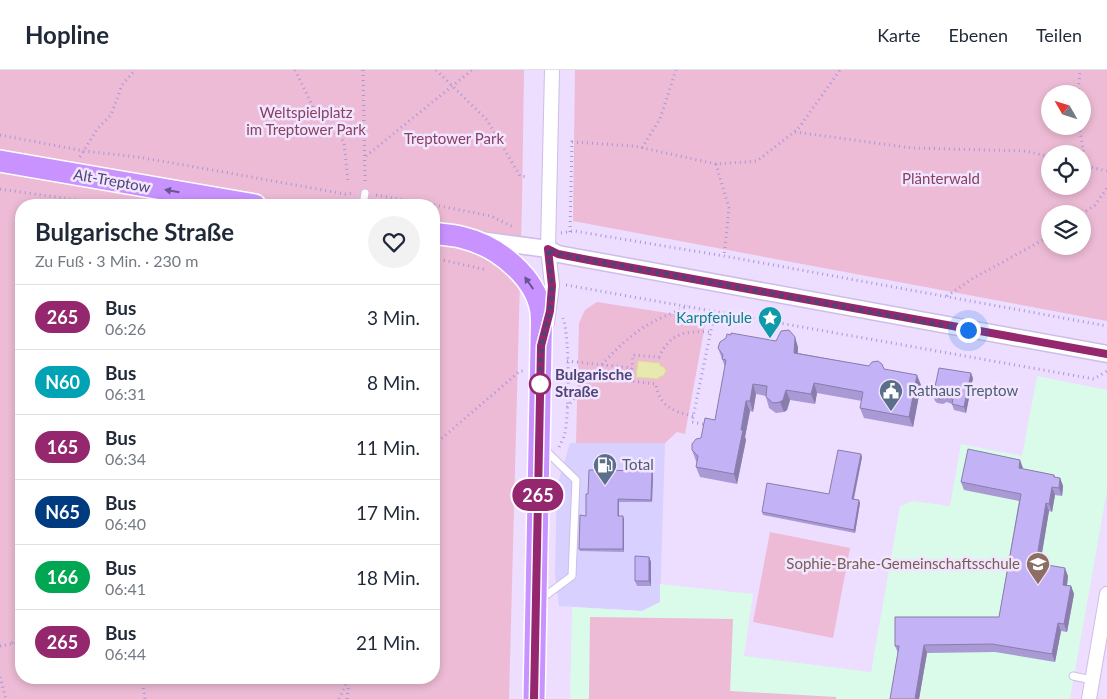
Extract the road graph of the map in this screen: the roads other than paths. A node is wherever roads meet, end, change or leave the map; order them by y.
1 (552, 70) edge
2 (0, 161) edge
3 (365, 192) road end
4 (220, 199) edge
5 (364, 199) edge
6 (440, 235) edge
7 (465, 238) junction
8 (548, 249) junction
9 (541, 346) junction
10 (1107, 354) edge
11 (539, 444) junction
12 (1107, 594) edge
13 (536, 602) junction
14 (1073, 676) dead end
15 (1092, 680) junction
16 (534, 699) edge
17 (1089, 699) edge

1 - 8 street
4 -> 2 main road, Alt-Treptow
3 - 5 lane
6 - 7 main road
7 - 8 street
9 -> 7 main road
8 - 9 street
8 - 10 street
9 - 11 main road
11 - 13 main road
11 - 13 lane
12 - 15 street
13 - 16 main road
14 - 15 lane
15 - 17 street

